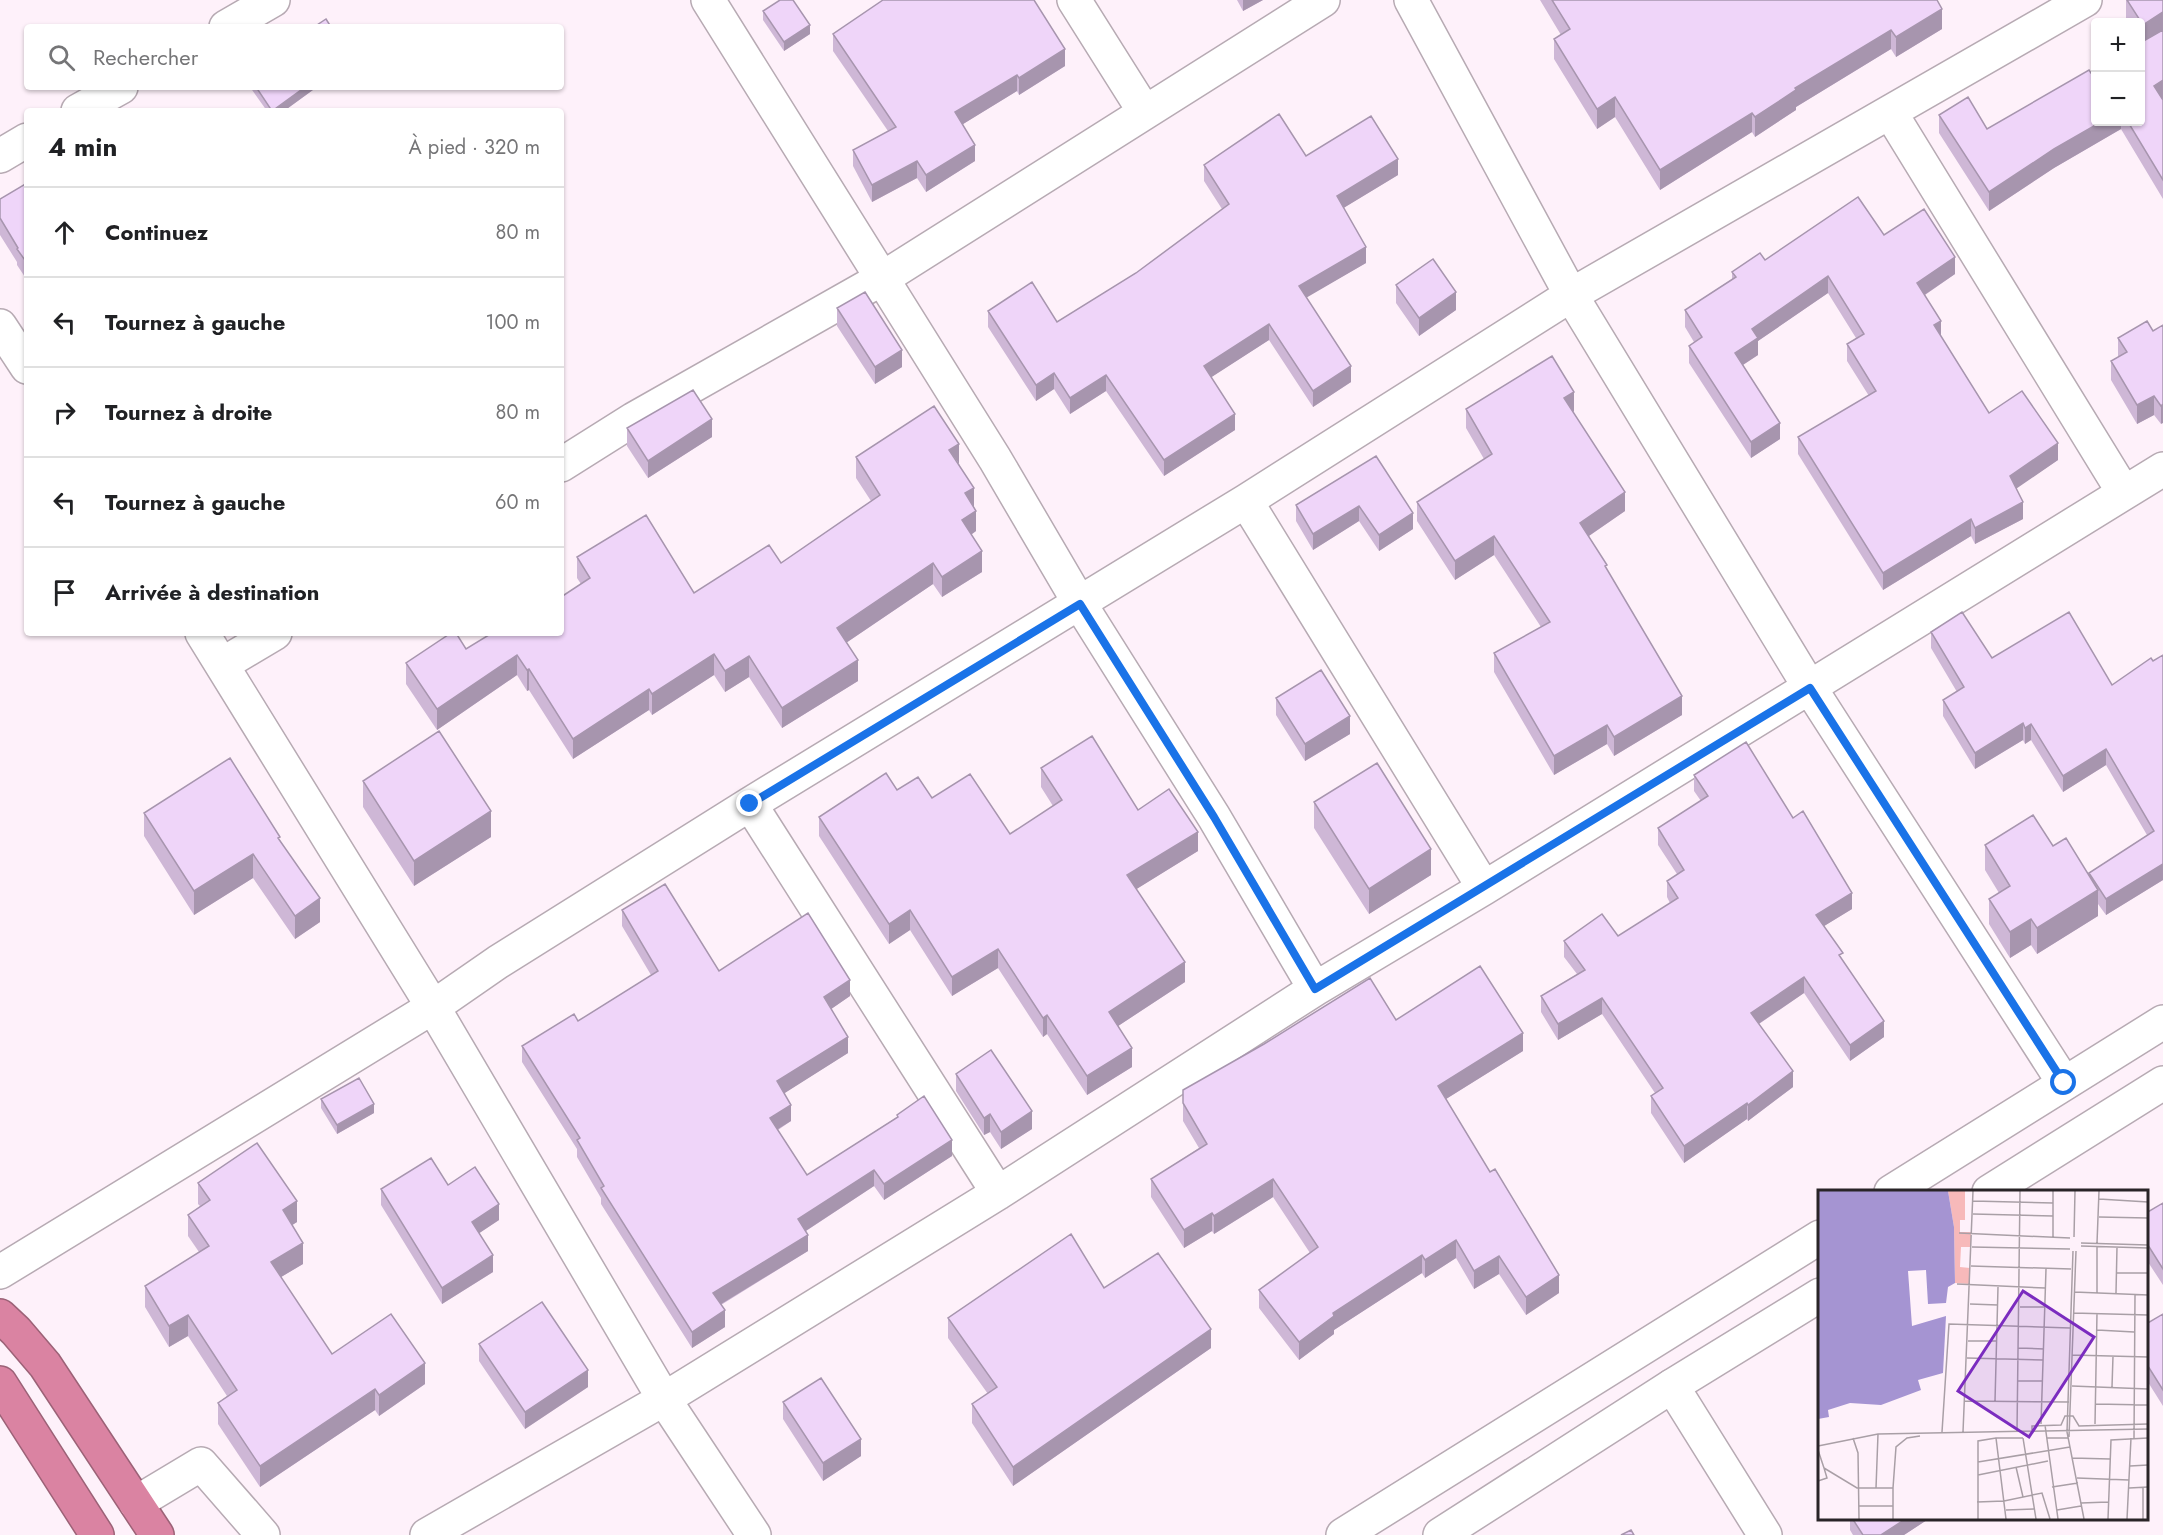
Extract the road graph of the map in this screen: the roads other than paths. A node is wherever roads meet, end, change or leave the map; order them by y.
1 (273, 0) edge
2 (708, 0) edge
3 (1074, 0) edge
4 (1323, 0) edge
5 (1410, 0) edge
6 (2085, 0) edge
7 (231, 24) edge
8 (116, 90) edge
9 (83, 108) edge
10 (1144, 111) junction
11 (1890, 112) junction
12 (24, 142) edge
13 (0, 156) edge
14 (883, 278) junction
15 (1571, 295) junction
16 (0, 326) edge
17 (24, 362) edge
18 (564, 463) edge
19 (2163, 470) edge
20 (2124, 493) junction
21 (1246, 501) junction
22 (1080, 604) junction
23 (204, 636) edge
24 (270, 636) edge
25 (223, 664) junction
26 (1810, 688) junction
27 (750, 804) junction
28 (1484, 888) junction
29 (1315, 989) junction
30 (433, 1007) junction
31 (2163, 1022) edge
32 (2064, 1083) junction
33 (2163, 1083) edge
34 (1894, 1190) edge
35 (1991, 1190) edge
36 (998, 1192) junction
37 (1818, 1238) edge
38 (0, 1272) edge
39 (1818, 1296) edge
40 (0, 1316) edge
41 (1672, 1386) junction
42 (2, 1391) edge
43 (664, 1399) junction
44 (136, 1503) junction
45 (97, 1535) edge
46 (157, 1535) edge
47 (263, 1535) edge
48 (427, 1535) edge
49 (754, 1535) edge
50 (1342, 1535) edge
51 (1440, 1535) edge
52 (1765, 1535) edge

1 - 7 street
2 - 14 street
3 - 10 street
4 - 10 street
5 - 15 street
6 - 11 street
8 - 9 street
10 - 14 street
11 - 15 street
11 - 20 street
12 - 13 street
14 - 18 street
14 - 22 street
15 - 21 street
15 - 26 street
16 - 17 street
19 - 20 street
20 - 26 street
21 - 22 street
21 - 28 street
22 - 27 street
22 - 29 street
23 - 25 street
24 - 25 street
25 - 30 street
26 - 28 street
26 - 32 street
27 - 30 street
27 - 36 street
28 - 29 street
29 - 36 street
30 - 38 street
30 - 43 street
31 - 32 street
32 - 34 street
33 - 35 street
36 - 43 street
37 - 50 street
39 - 41 street
40 - 44 highway
41 - 51 street
41 - 52 street
42 - 45 highway
43 - 48 street
43 - 49 street
44 - 46 highway
44 - 47 street

